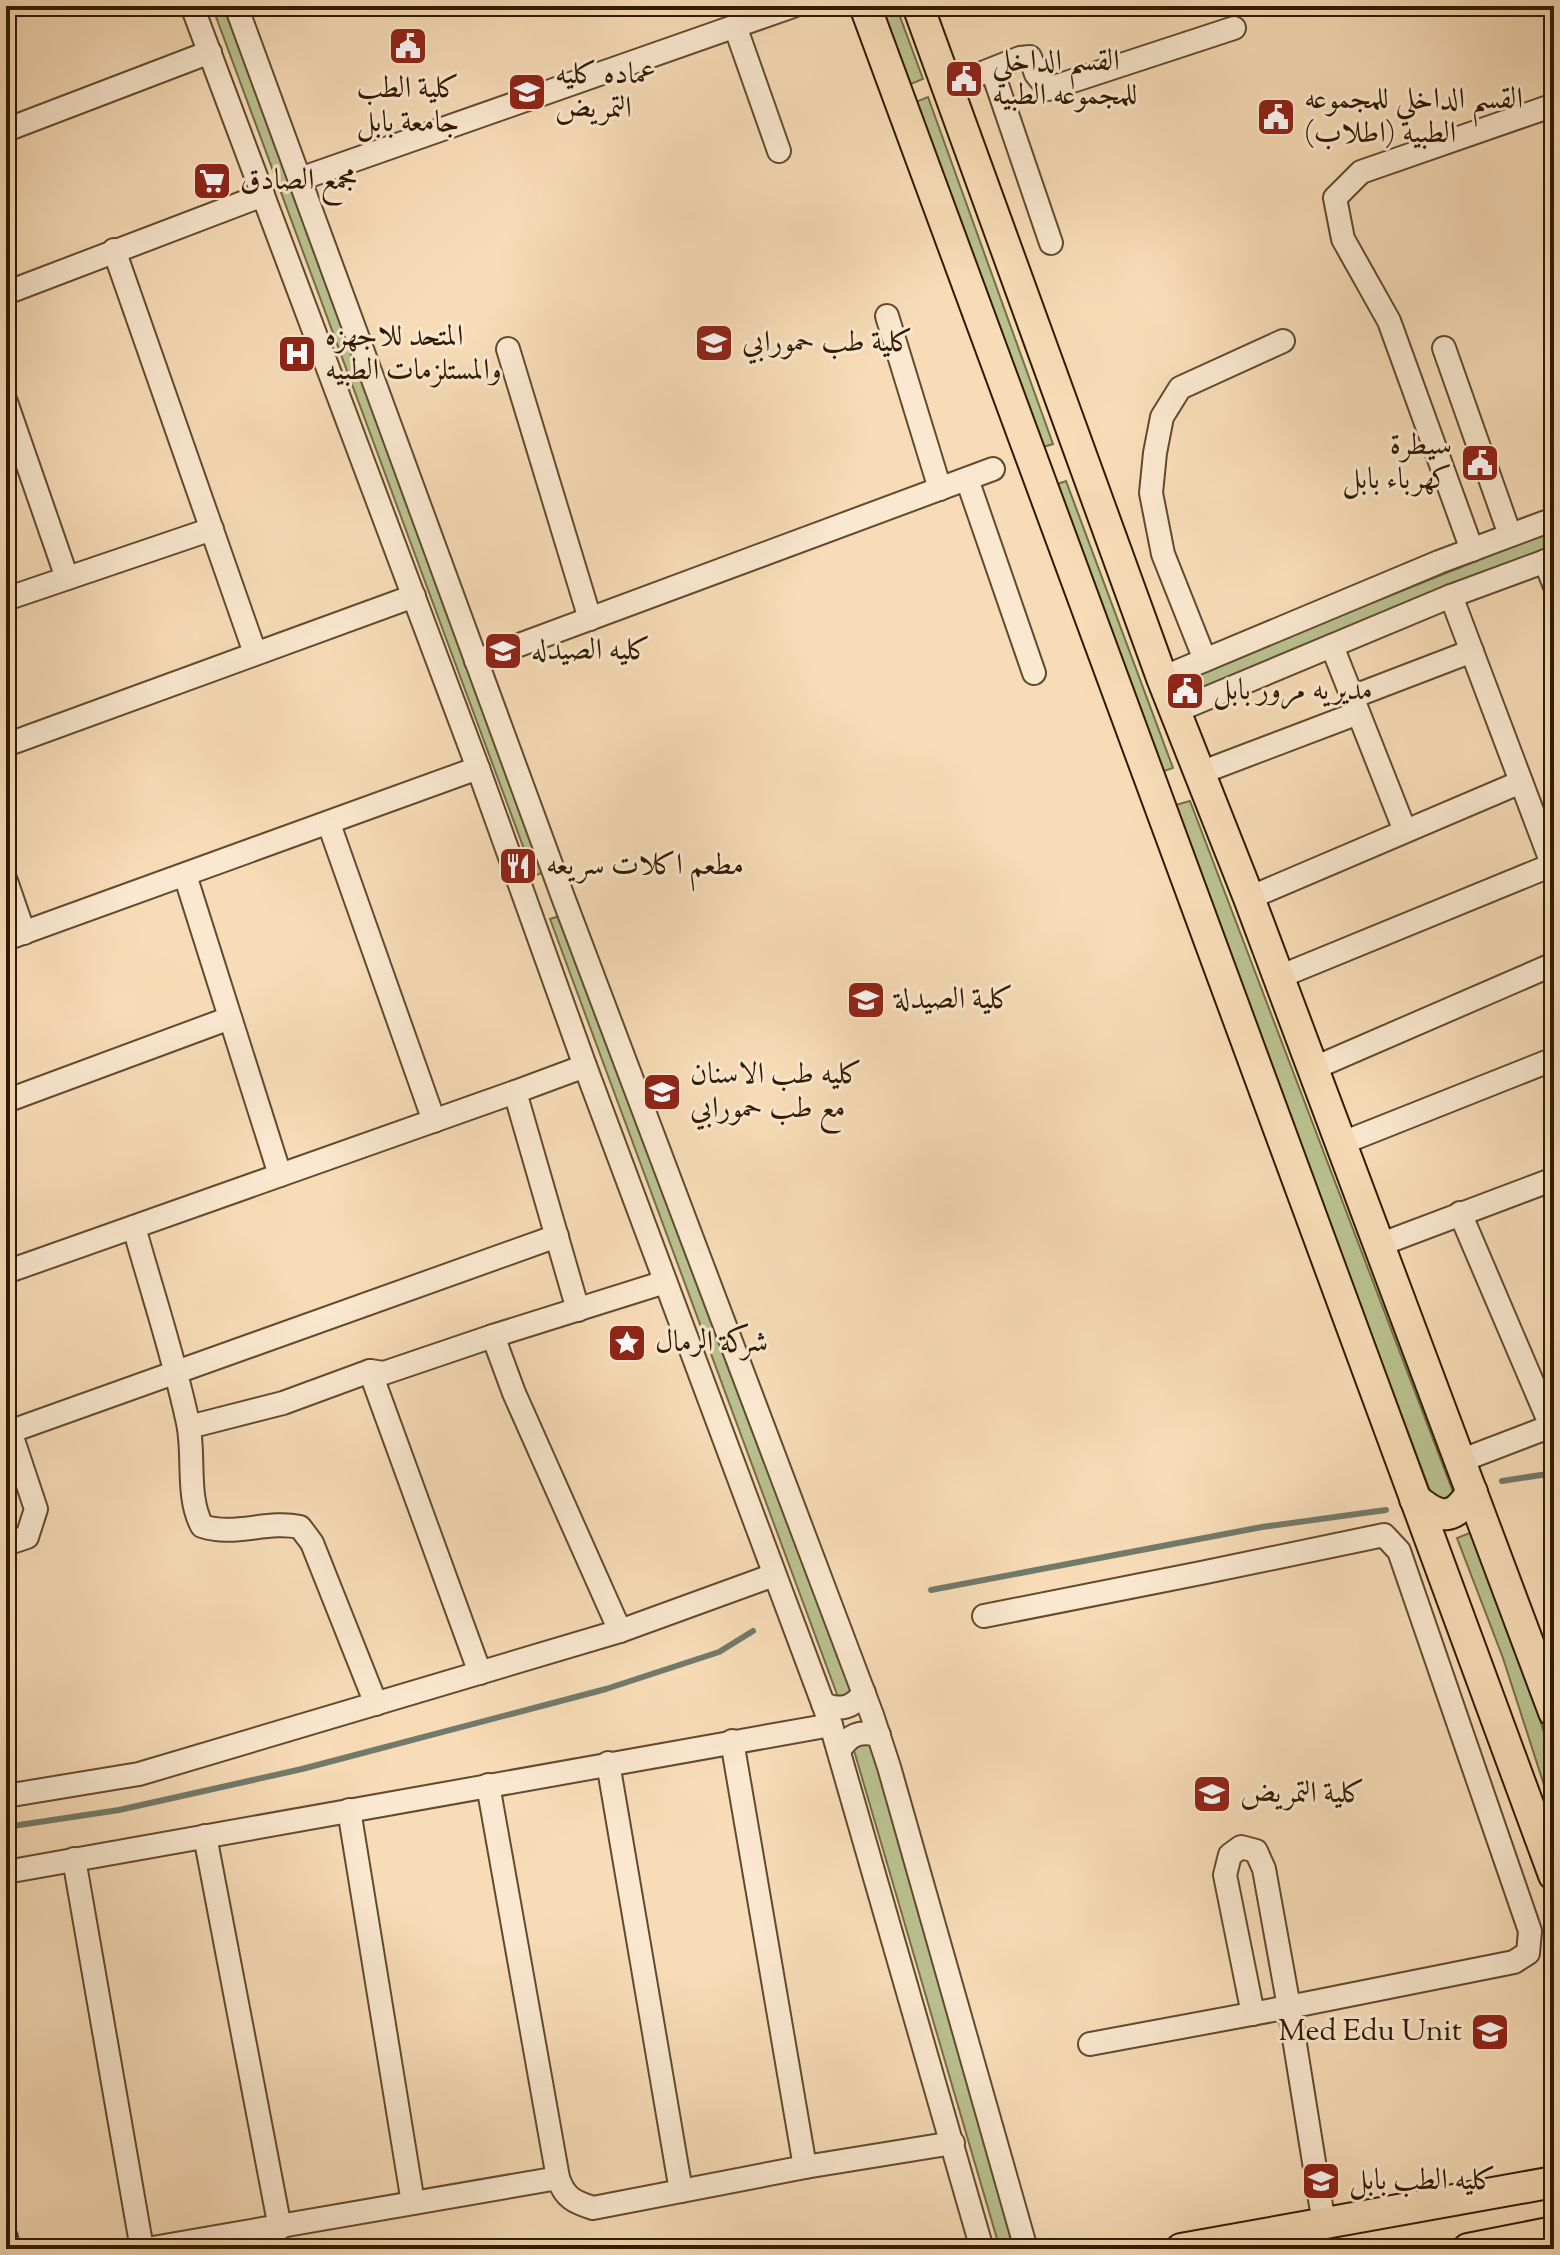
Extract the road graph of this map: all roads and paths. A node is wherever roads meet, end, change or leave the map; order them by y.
1 (192, 6) edge
2 (236, 6) edge
3 (793, 6) edge
4 (865, 6) edge
5 (918, 6) edge
6 (735, 26) junction
7 (1234, 28) dead end
8 (210, 52) junction
9 (992, 70) junction
10 (947, 87) junction
11 (1554, 105) edge
12 (6, 130) edge
13 (779, 151) dead end
14 (300, 179) junction
15 (263, 195) junction
16 (1051, 243) dead end
17 (114, 250) junction
18 (6, 293) edge
19 (887, 316) dead end
20 (1283, 341) dead end
21 (1444, 348) dead end
22 (508, 349) dead end
23 (6, 402) edge
24 (1074, 435) junction
25 (1025, 445) junction
26 (993, 469) dead end
27 (967, 479) junction
28 (1090, 480) junction
29 (940, 489) junction
30 (1043, 493) junction
31 (1554, 519) edge
32 (212, 529) junction
33 (1510, 535) junction
34 (1472, 550) junction
35 (1550, 560) edge
36 (67, 578) junction
37 (1554, 584) edge
38 (414, 596) junction
39 (1451, 596) junction
40 (6, 599) edge
41 (590, 619) junction
42 (1332, 646) junction
43 (1472, 651) junction
44 (255, 653) junction
45 (1205, 660) junction
46 (476, 661) junction
47 (1034, 673) dead end
48 (1162, 678) junction
49 (1355, 705) junction
50 (1176, 711) junction
51 (6, 745) edge
52 (478, 768) junction
53 (1200, 773) junction
54 (1521, 782) junction
55 (1545, 816) edge
56 (329, 824) junction
57 (1405, 831) junction
58 (1553, 867) edge
59 (554, 872) junction
60 (185, 875) junction
61 (6, 881) edge
62 (519, 882) junction
63 (1249, 898) junction
64 (568, 911) junction
65 (533, 921) junction
66 (15, 936) edge
67 (1554, 964) edge
68 (1279, 977) junction
69 (230, 1018) junction
70 (1554, 1059) edge
71 (585, 1066) junction
72 (1312, 1069) junction
73 (515, 1092) junction
74 (6, 1101) edge
75 (434, 1121) junction
76 (1340, 1144) junction
77 (280, 1175) junction
78 (1554, 1179) edge
79 (1460, 1213) junction
80 (134, 1227) junction
81 (557, 1236) junction
82 (1379, 1245) junction
83 (6, 1272) edge
84 (665, 1282) junction
85 (578, 1310) junction
86 (493, 1336) junction
87 (370, 1371) junction
88 (176, 1372) junction
89 (1553, 1425) edge
90 (189, 1427) junction
91 (8, 1432) edge
92 (1460, 1461) junction
93 (1472, 1492) junction
94 (1415, 1499) junction
95 (1490, 1541) junction
96 (6, 1544) edge
97 (1437, 1559) junction
98 (774, 1575) junction
99 (984, 1616) dead end
100 (620, 1631) junction
101 (480, 1673) junction
102 (864, 1693) junction
103 (376, 1704) junction
104 (1554, 1712) edge
105 (827, 1714) junction
106 (879, 1735) junction
107 (732, 1741) junction
108 (839, 1751) junction
109 (608, 1763) junction
110 (488, 1785) junction
111 (6, 1796) edge
112 (349, 1810) junction
113 (205, 1836) junction
114 (74, 1859) junction
115 (6, 1872) edge
116 (1554, 1875) edge
117 (1289, 2007) junction
118 (1253, 2014) junction
119 (1090, 2044) dead end
120 (953, 2143) junction
121 (805, 2167) junction
122 (558, 2178) junction
123 (1554, 2182) edge
124 (681, 2191) junction
125 (1491, 2194) junction
126 (413, 2203) junction
127 (1324, 2224) junction
128 (280, 2228) junction
129 (1554, 2232) edge
130 (6, 2237) edge
131 (1500, 2243) junction
132 (8, 2249) edge
133 (144, 2249) edge
134 (982, 2249) edge
135 (1026, 2249) edge
136 (1181, 2249) edge
137 (1468, 2249) edge

1 - 8 street
2 - 14 street
3 - 6 street
4 - 25 main road
5 - 10 main road
6 - 13 street
6 - 14 street
7 - 9 street
8 - 12 street
8 - 15 street
9 - 10 street
9 - 16 street
10 - 24 main road
11 - 34 street
14 - 46 street
15 - 17 street
15 - 38 street
17 - 18 street
17 - 32 street
19 - 29 street
20 - 45 street
21 - 33 street
22 - 41 street
23 - 36 street
24 - 25 main road
24 - 28 main road
25 - 30 main road
26 - 27 street
27 - 29 street
27 - 47 street
28 - 30 main road
28 - 48 main road
29 - 41 street
30 - 94 main road
31 - 33 street
32 - 36 street
32 - 44 street
33 - 34 street
34 - 45 street
35 - 37 street
35 - 39 street
36 - 40 street
38 - 44 street
38 - 52 street
39 - 42 street
39 - 43 street
41 - 46 street
42 - 49 street
42 - 50 street
43 - 49 street
43 - 54 street
44 - 51 street
45 - 48 street
46 - 59 street
48 - 50 main road
49 - 53 street
49 - 57 street
50 - 53 main road
52 - 56 street
52 - 62 street
53 - 63 main road
54 - 55 street
54 - 57 street
55 - 58 street
56 - 60 street
56 - 75 street
57 - 63 street
58 - 68 street
59 - 62 street
59 - 64 street
60 - 66 street
60 - 69 street
61 - 66 street
62 - 65 street
63 - 68 main road
64 - 65 street
64 - 102 street
65 - 71 street
67 - 72 street
68 - 72 main road
69 - 74 street
69 - 77 street
70 - 76 street
71 - 73 street
71 - 84 street
72 - 76 main road
73 - 75 street
73 - 81 street
75 - 77 street
76 - 82 main road
77 - 80 street
78 - 79 street
79 - 82 street
79 - 89 street
80 - 83 street
80 - 88 street
81 - 85 street
81 - 88 street
82 - 92 main road
84 - 85 street
84 - 98 street
85 - 86 street
86 - 87 street
86 - 100 street
87 - 90 street
87 - 101 street
88 - 90 street
88 - 91 street
89 - 92 street
90 - 103 street
91 - 96 street
92 - 93 main road
93 - 94 main road
93 - 95 main road
94 - 97 main road
95 - 97 main road
95 - 104 main road
97 - 116 main road
98 - 100 street
98 - 105 street
99 - 117 street
100 - 101 street
101 - 103 street
102 - 105 street
102 - 106 street
103 - 111 street
105 - 107 street
105 - 108 street
106 - 108 street
106 - 135 street
107 - 109 street
107 - 121 street
108 - 120 street
109 - 110 street
109 - 124 street
110 - 112 street
110 - 122 street
112 - 113 street
112 - 126 street
113 - 114 street
113 - 128 street
114 - 115 street
114 - 133 street
117 - 118 street
117 - 118 street
117 - 127 street
118 - 119 street
120 - 121 street
120 - 134 street
121 - 124 street
122 - 124 street
122 - 126 street
123 - 125 main road
125 - 127 main road
125 - 131 main road
126 - 128 street
127 - 136 main road
128 - 133 street
129 - 131 main road
130 - 132 street
131 - 137 main road

